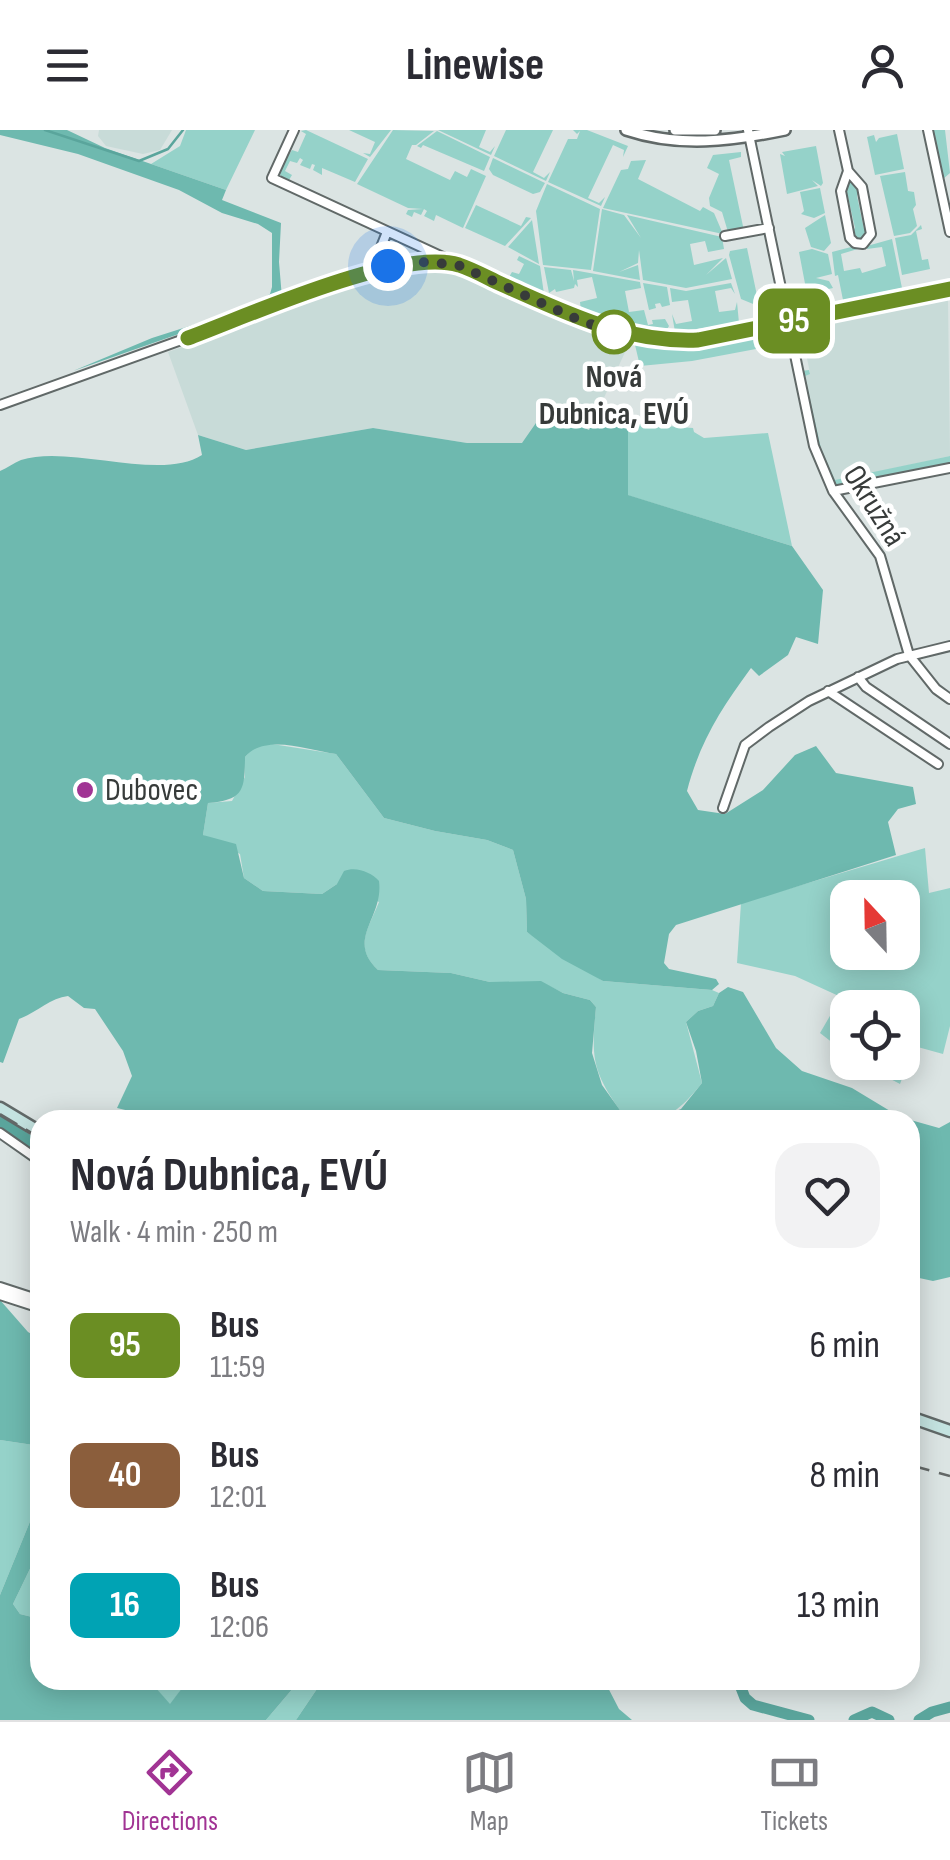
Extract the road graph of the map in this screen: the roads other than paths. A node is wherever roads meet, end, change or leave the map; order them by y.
1 (294, 130) edge
2 (626, 130) edge
3 (675, 130) edge
4 (715, 130) edge
5 (785, 130) edge
6 (840, 130) edge
7 (928, 130) edge
8 (749, 134) edge
9 (848, 171) junction
10 (768, 228) junction
11 (387, 232) junction
12 (950, 232) edge
13 (725, 236) dead end
14 (405, 240) junction
15 (405, 263) junction
16 (458, 265) junction
17 (371, 272) junction
18 (950, 289) edge
19 (788, 322) junction
20 (0, 405) edge
21 (950, 468) edge
22 (833, 491) junction
23 (950, 646) edge
24 (909, 655) junction
25 (858, 677) junction
26 (828, 692) junction
27 (950, 699) edge
28 (950, 744) edge
29 (938, 764) dead end
30 (723, 808) dead end
31 (0, 1108) edge
32 (30, 1126) edge
33 (0, 1133) edge
34 (30, 1154) edge
35 (0, 1287) edge
36 (0, 1295) edge
37 (30, 1297) edge
38 (30, 1305) edge
39 (920, 1420) edge
40 (950, 1431) edge

1 - 11 street
2 - 8 street
3 - 4 street
5 - 8 street
6 - 9 street
7 - 12 street
8 - 10 street, Okružná
9 - 9 street
10 - 13 street
10 - 19 street, Okružná
11 - 14 street
11 - 17 street
14 - 15 street
14 - 16 street
15 - 16 street
15 - 17 street
16 - 19 street
17 - 20 street
18 - 19 street
19 - 22 street, Okružná
21 - 22 street
22 - 24 street, Okružná
23 - 24 street
24 - 25 street
24 - 27 street, Okružná
25 - 26 street
25 - 28 street
26 - 29 street
26 - 30 street
31 - 32 main road
33 - 34 street
35 - 37 street
36 - 38 street
39 - 40 main road

